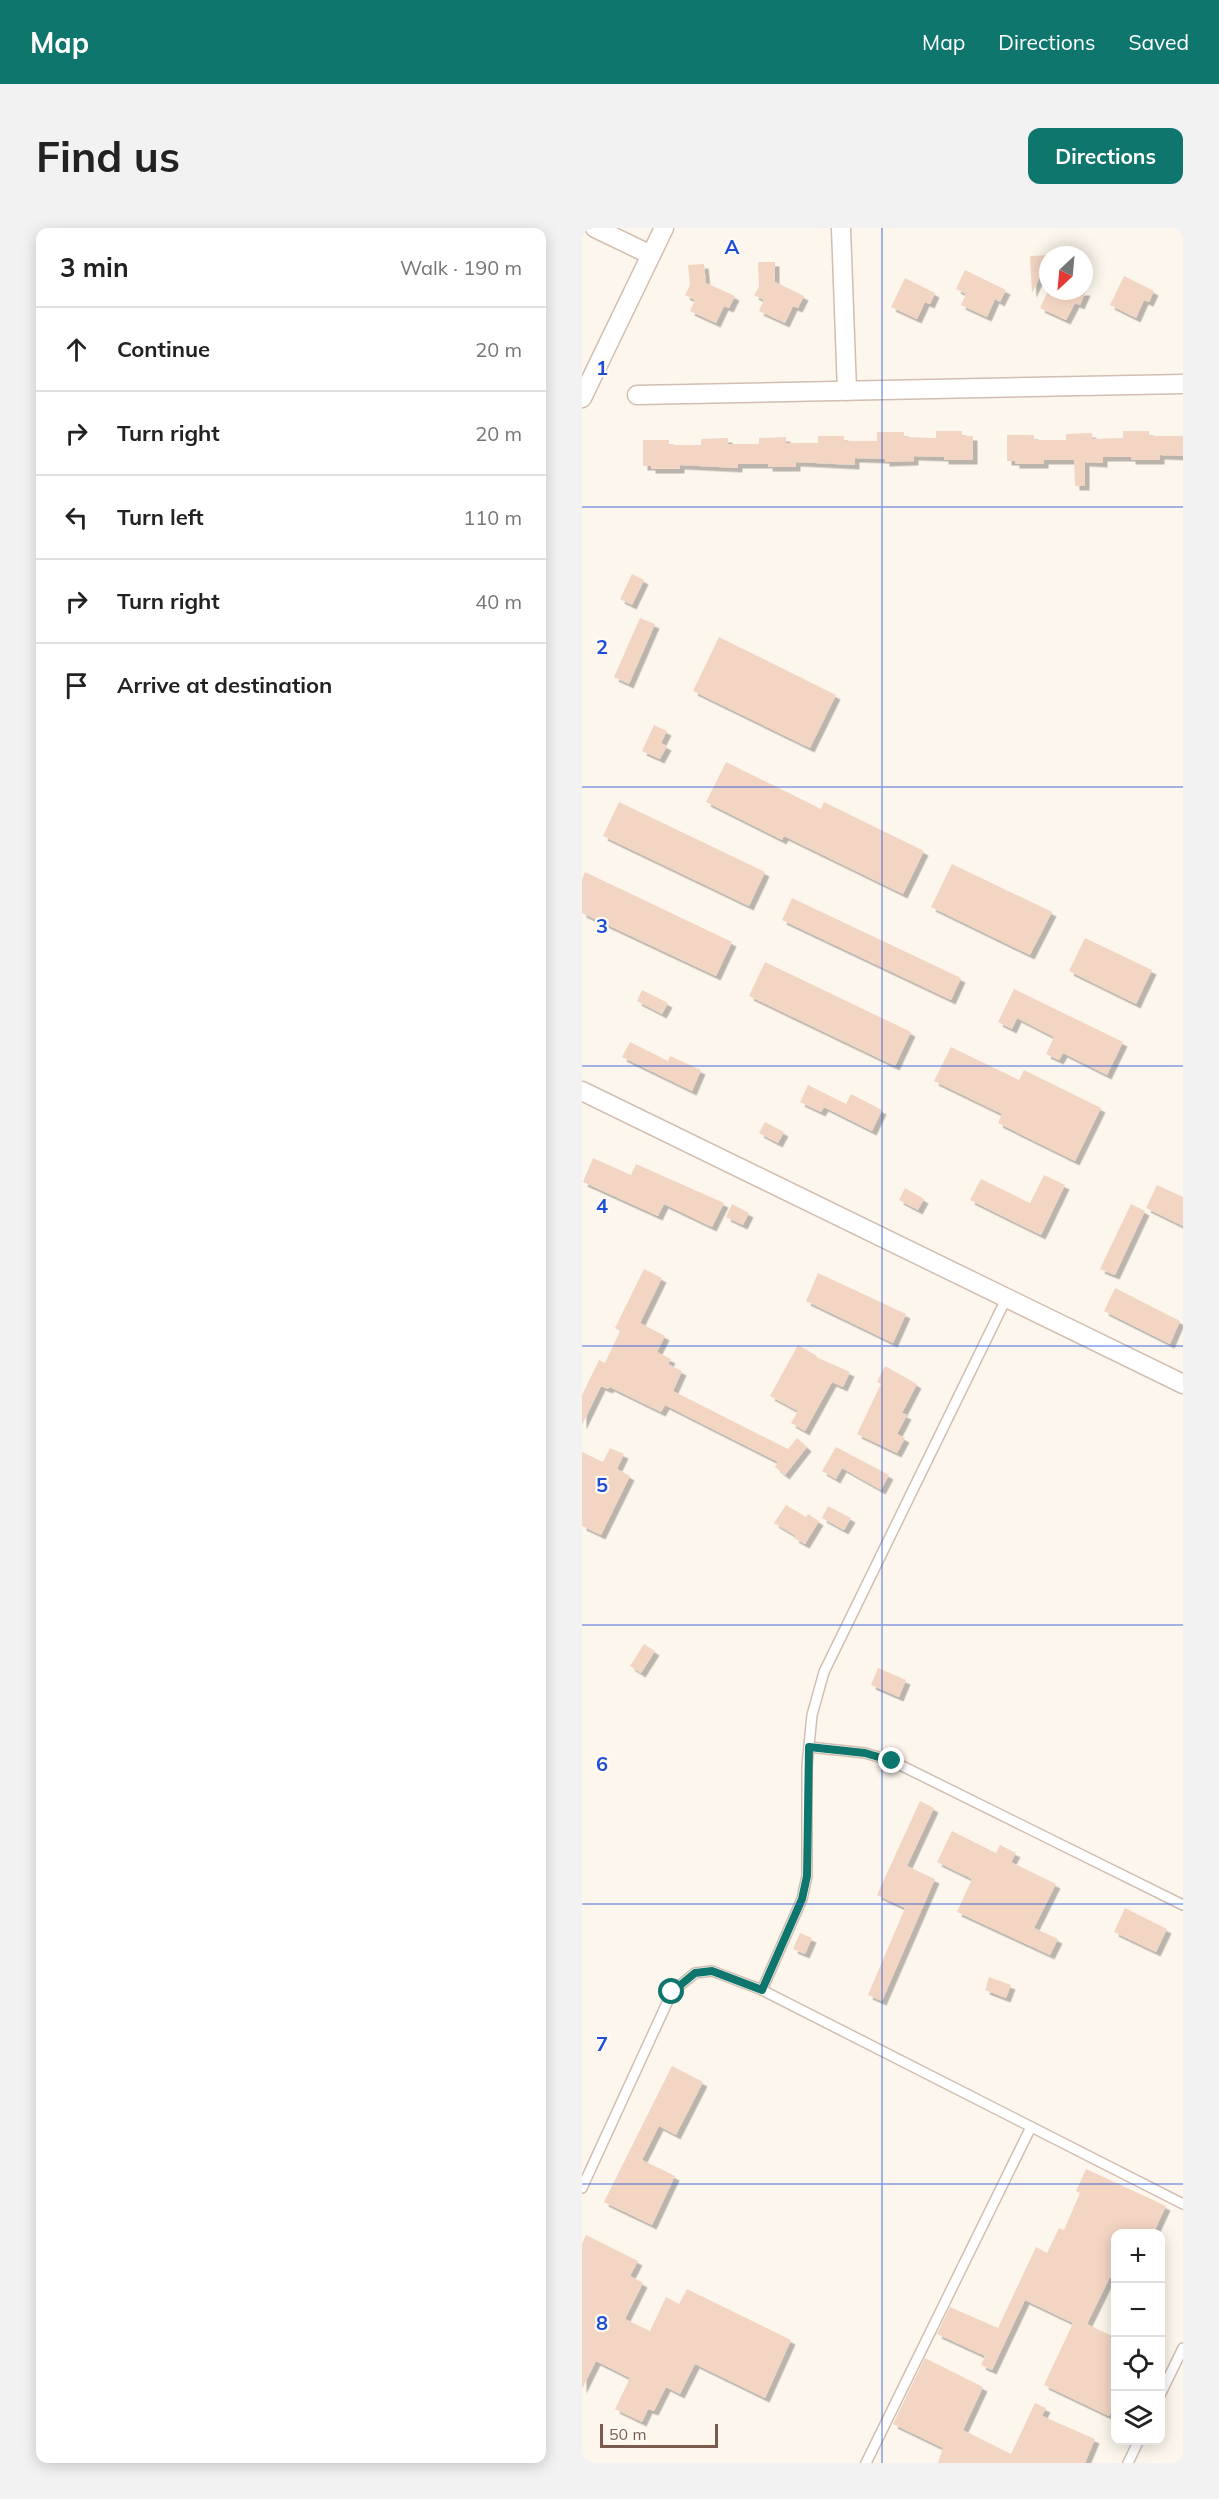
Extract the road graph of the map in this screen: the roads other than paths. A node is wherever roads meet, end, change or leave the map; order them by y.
1 (595, 228) edge
2 (664, 228) edge
3 (841, 228) edge
4 (651, 255) junction
5 (1183, 384) edge
6 (847, 391) junction
7 (637, 395) dead end
8 (582, 398) edge
9 (582, 1091) edge
10 (1007, 1297) junction
11 (1183, 1384) edge
12 (809, 1747) junction
13 (1183, 1905) edge
14 (762, 1990) junction
15 (1031, 2127) junction
16 (582, 2188) edge
17 (1183, 2204) edge
18 (1183, 2348) edge
19 (1163, 2391) edge
20 (1137, 2445) edge
21 (866, 2463) edge
22 (1128, 2463) edge

1 - 4 street
2 - 4 street
3 - 6 street
4 - 8 street
5 - 6 street
6 - 7 street
9 - 10 street
10 - 11 street
10 - 12 lane
12 - 13 lane
12 - 14 lane
14 - 15 lane
14 - 16 lane
15 - 17 lane
15 - 21 lane
18 - 19 lane
20 - 22 lane

